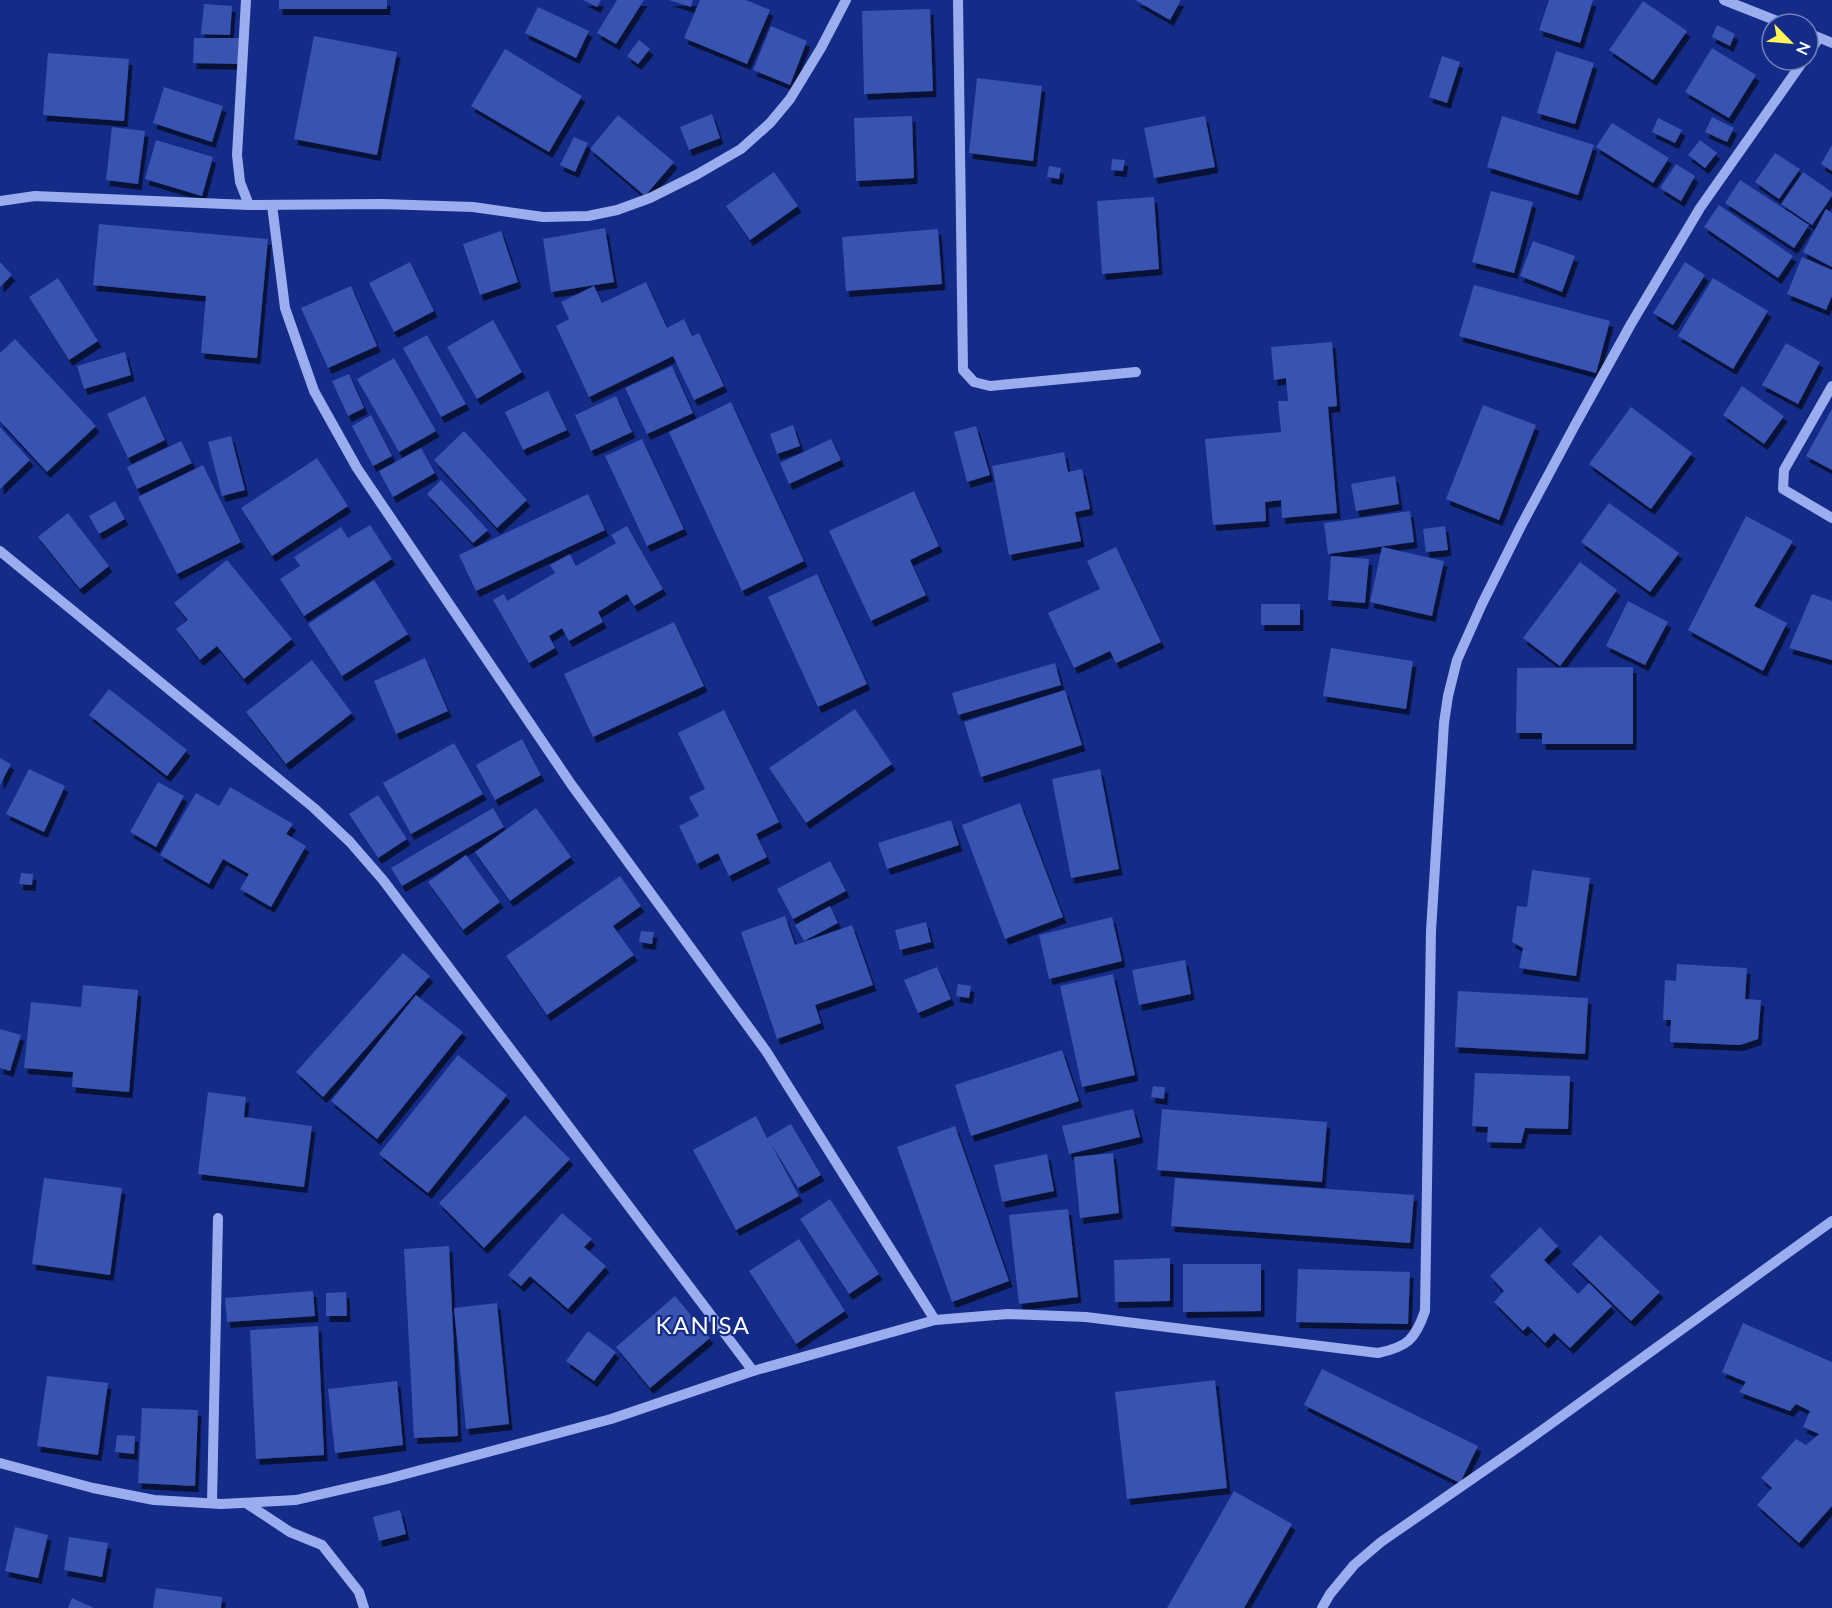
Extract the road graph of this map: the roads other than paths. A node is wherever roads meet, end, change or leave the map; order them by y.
1 (246, 0) edge
2 (846, 0) edge
3 (958, 0) edge
4 (1724, 0) edge
5 (1760, 14) edge
6 (1796, 72) edge
7 (0, 201) edge
8 (249, 205) junction
9 (272, 205) junction
10 (1136, 372) dead end
11 (1832, 386) edge
12 (1832, 518) edge
13 (0, 551) edge
14 (218, 1218) dead end
15 (1832, 1221) edge
16 (935, 1320) junction
17 (753, 1371) junction
18 (0, 1463) edge
19 (212, 1503) junction
20 (246, 1503) junction
21 (364, 1608) edge
22 (1322, 1608) edge

1 - 8 street
2 - 9 street
3 - 10 street
4 - 5 street
6 - 16 street
7 - 8 street
8 - 9 street
9 - 16 street
11 - 12 street
13 - 17 street
14 - 19 street
15 - 22 street
16 - 17 street
17 - 20 street
18 - 19 street
19 - 20 street
20 - 21 street

